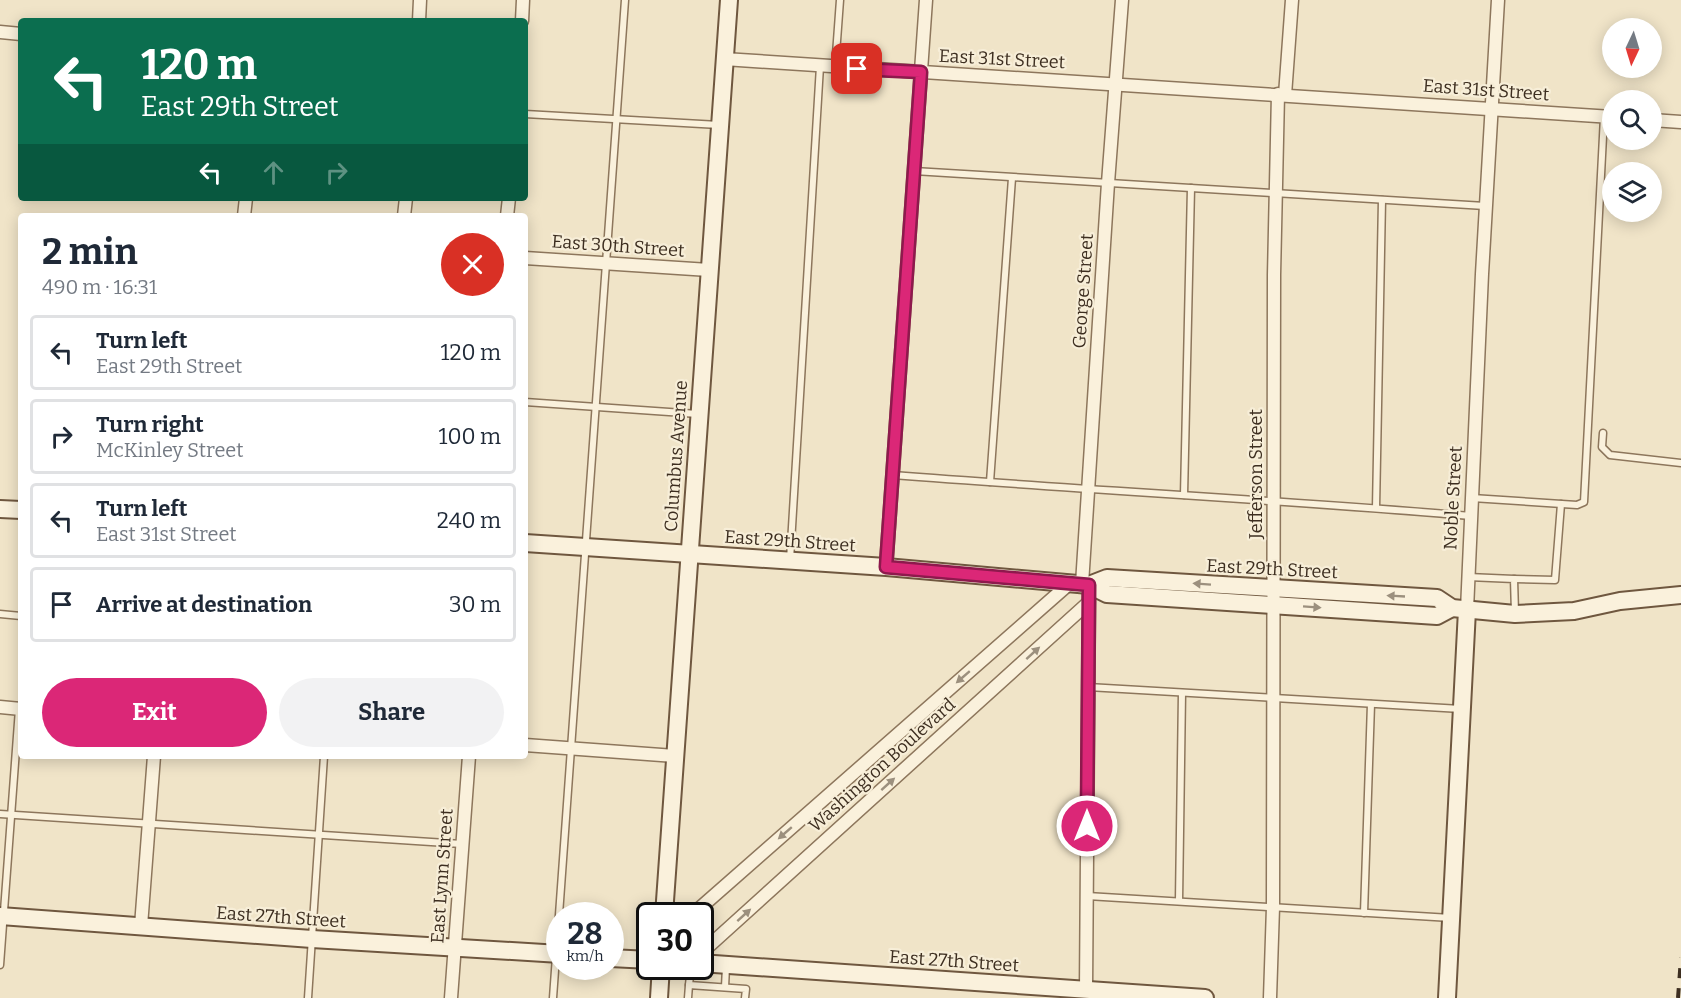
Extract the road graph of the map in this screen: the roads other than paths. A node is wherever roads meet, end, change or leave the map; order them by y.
1 (420, 0) edge
2 (523, 0) edge
3 (625, 0) edge
4 (729, 0) edge
5 (840, 0) edge
6 (926, 0) edge
7 (1122, 0) edge
8 (1292, 0) edge
9 (1498, 0) edge
10 (418, 18) edge
11 (522, 18) edge
12 (0, 32) edge
13 (18, 34) edge
14 (724, 59) junction
15 (820, 66) junction
16 (835, 68) junction
17 (921, 72) junction
18 (1115, 83) junction
19 (1281, 94) junction
20 (1491, 109) junction
21 (528, 114) edge
22 (1602, 117) edge
23 (617, 121) junction
24 (1662, 121) edge
25 (1681, 122) edge
26 (720, 126) junction
27 (1606, 150) edge
28 (914, 171) junction
29 (1012, 178) junction
30 (1108, 183) junction
31 (1191, 188) junction
32 (1276, 194) junction
33 (1382, 200) junction
34 (1485, 206) junction
35 (528, 258) edge
36 (607, 264) junction
37 (709, 270) junction
38 (528, 402) edge
39 (596, 406) junction
40 (699, 414) junction
41 (1603, 433) dead end
42 (1681, 463) edge
43 (893, 475) junction
44 (990, 483) junction
45 (1089, 490) junction
46 (1184, 495) junction
47 (1472, 498) junction
48 (1274, 500) junction
49 (1561, 504) junction
50 (1376, 508) junction
51 (0, 509) edge
52 (18, 510) edge
53 (1471, 516) junction
54 (528, 543) edge
55 (584, 547) junction
56 (688, 554) junction
57 (790, 561) junction
58 (886, 567) junction
59 (1468, 578) junction
60 (1515, 579) junction
61 (1080, 584) junction
62 (1681, 595) edge
63 (1273, 597) junction
64 (1088, 603) junction
65 (1459, 609) junction
66 (0, 614) edge
67 (1515, 614) junction
68 (18, 616) edge
69 (1087, 687) junction
70 (1182, 693) junction
71 (1272, 698) junction
72 (1371, 704) junction
73 (0, 707) edge
74 (18, 709) edge
75 (1462, 709) junction
76 (18, 730) edge
77 (528, 745) edge
78 (571, 749) junction
79 (675, 756) junction
80 (154, 759) edge
81 (324, 759) edge
82 (469, 759) edge
83 (0, 814) edge
84 (10, 814) junction
85 (149, 824) junction
86 (319, 835) junction
87 (463, 844) junction
88 (1087, 896) junction
89 (1179, 901) junction
90 (561, 902) edge
91 (665, 902) edge
92 (707, 902) edge
93 (1274, 907) junction
94 (1364, 913) junction
95 (1, 916) edge
96 (1451, 918) junction
97 (141, 926) junction
98 (312, 939) junction
99 (714, 941) edge
100 (455, 948) junction
101 (546, 953) edge
102 (714, 964) edge
103 (0, 965) edge
104 (726, 965) junction
105 (555, 980) edge
106 (660, 980) edge
107 (689, 980) edge
108 (689, 984) junction
109 (725, 987) junction
110 (1086, 990) junction
111 (308, 998) edge
112 (451, 998) edge
113 (553, 998) edge
114 (659, 998) edge
115 (688, 998) edge
116 (745, 998) edge
117 (1205, 998) edge
118 (1270, 998) edge
119 (1447, 998) edge

1 - 10 street
2 - 11 street
3 - 23 lane
4 - 14 street, Columbus Avenue
5 - 16 lane
6 - 17 street
7 - 18 street, George Street
8 - 19 street, Jefferson Street
9 - 20 street, Noble Street
12 - 13 street
14 - 15 street, East 31st Street
14 - 26 street, Columbus Avenue
15 - 16 street, East 31st Street
15 - 57 lane
16 - 17 street, East 31st Street
17 - 18 street, East 31st Street
17 - 28 street
18 - 19 street, East 31st Street
18 - 30 street, George Street
19 - 20 street, East 31st Street
19 - 32 street, Jefferson Street
20 - 22 street, East 31st Street
20 - 34 street, Noble Street
21 - 23 lane
23 - 26 lane
23 - 36 lane
24 - 25 street
26 - 37 street, Columbus Avenue
27 - 49 lane
28 - 29 lane
28 - 43 street
29 - 30 lane
29 - 44 lane
30 - 31 lane
30 - 45 street, George Street
31 - 32 lane
31 - 46 lane
32 - 33 lane
32 - 48 street, Jefferson Street
33 - 34 lane
33 - 50 lane
34 - 47 street, Noble Street
35 - 36 street, East 30th Street
36 - 37 street, East 30th Street
36 - 39 lane
37 - 40 street, Columbus Avenue
38 - 39 lane
39 - 40 lane
39 - 55 lane
40 - 56 street, Columbus Avenue
41 - 42 lane
43 - 44 lane
43 - 58 street
44 - 45 lane
45 - 46 lane
45 - 61 street, George Street
46 - 48 lane
47 - 49 lane
47 - 53 street, Noble Street
48 - 50 lane
48 - 63 street, Jefferson Street
49 - 60 lane
50 - 53 lane
51 - 52 street
53 - 59 street, Noble Street
54 - 55 street, East 29th Street
55 - 56 street, East 29th Street
55 - 78 lane
56 - 57 street, East 29th Street
56 - 79 street, Columbus Avenue
57 - 58 street, East 29th Street
58 - 61 street, East 29th Street
59 - 60 lane
59 - 65 street, Noble Street
60 - 67 lane
61 - 63 street, East 29th Street
61 - 64 street, George Street
61 -> 92 street, Washington Boulevard
62 - 67 street, East 29th Street
63 - 65 street, East 29th Street
63 - 71 street, Jefferson Street
64 - 69 street, George Street
99 -> 64 street, Washington Boulevard
65 - 67 street, East 29th Street
65 - 75 street, Noble Street
66 - 68 lane
69 - 70 lane
69 - 88 street, George Street
70 - 71 lane
70 - 89 lane
71 - 72 lane
71 - 93 street, Jefferson Street
72 - 75 lane
72 - 94 lane
73 - 74 street
75 - 96 street, Noble Street
76 - 84 lane
77 - 78 street
78 - 79 street
78 - 90 lane
79 - 91 street, Columbus Avenue
80 - 85 street
81 - 86 lane
82 - 87 street, East Lynn Street
83 - 84 lane
84 - 85 lane
84 - 95 lane
85 - 86 lane
85 - 97 street
86 - 87 lane
86 - 98 lane
87 - 100 street, East Lynn Street
88 - 89 lane
88 - 110 street, George Street
89 - 93 lane
93 - 94 lane
93 - 118 street, Jefferson Street
94 - 96 lane
95 - 97 street, East 27th Street
95 - 103 lane
96 - 119 street, Noble Street
97 - 98 street, East 27th Street
98 - 100 street, East 27th Street
98 - 111 lane
100 - 101 street, East 27th Street
100 - 112 street, East Lynn Street
102 - 104 street, East 27th Street
104 - 109 lane
104 - 110 street, East 27th Street
105 - 113 lane
106 - 114 street
107 - 108 lane
108 - 109 lane
108 - 115 lane
109 - 116 lane
110 - 117 street, East 27th Street

